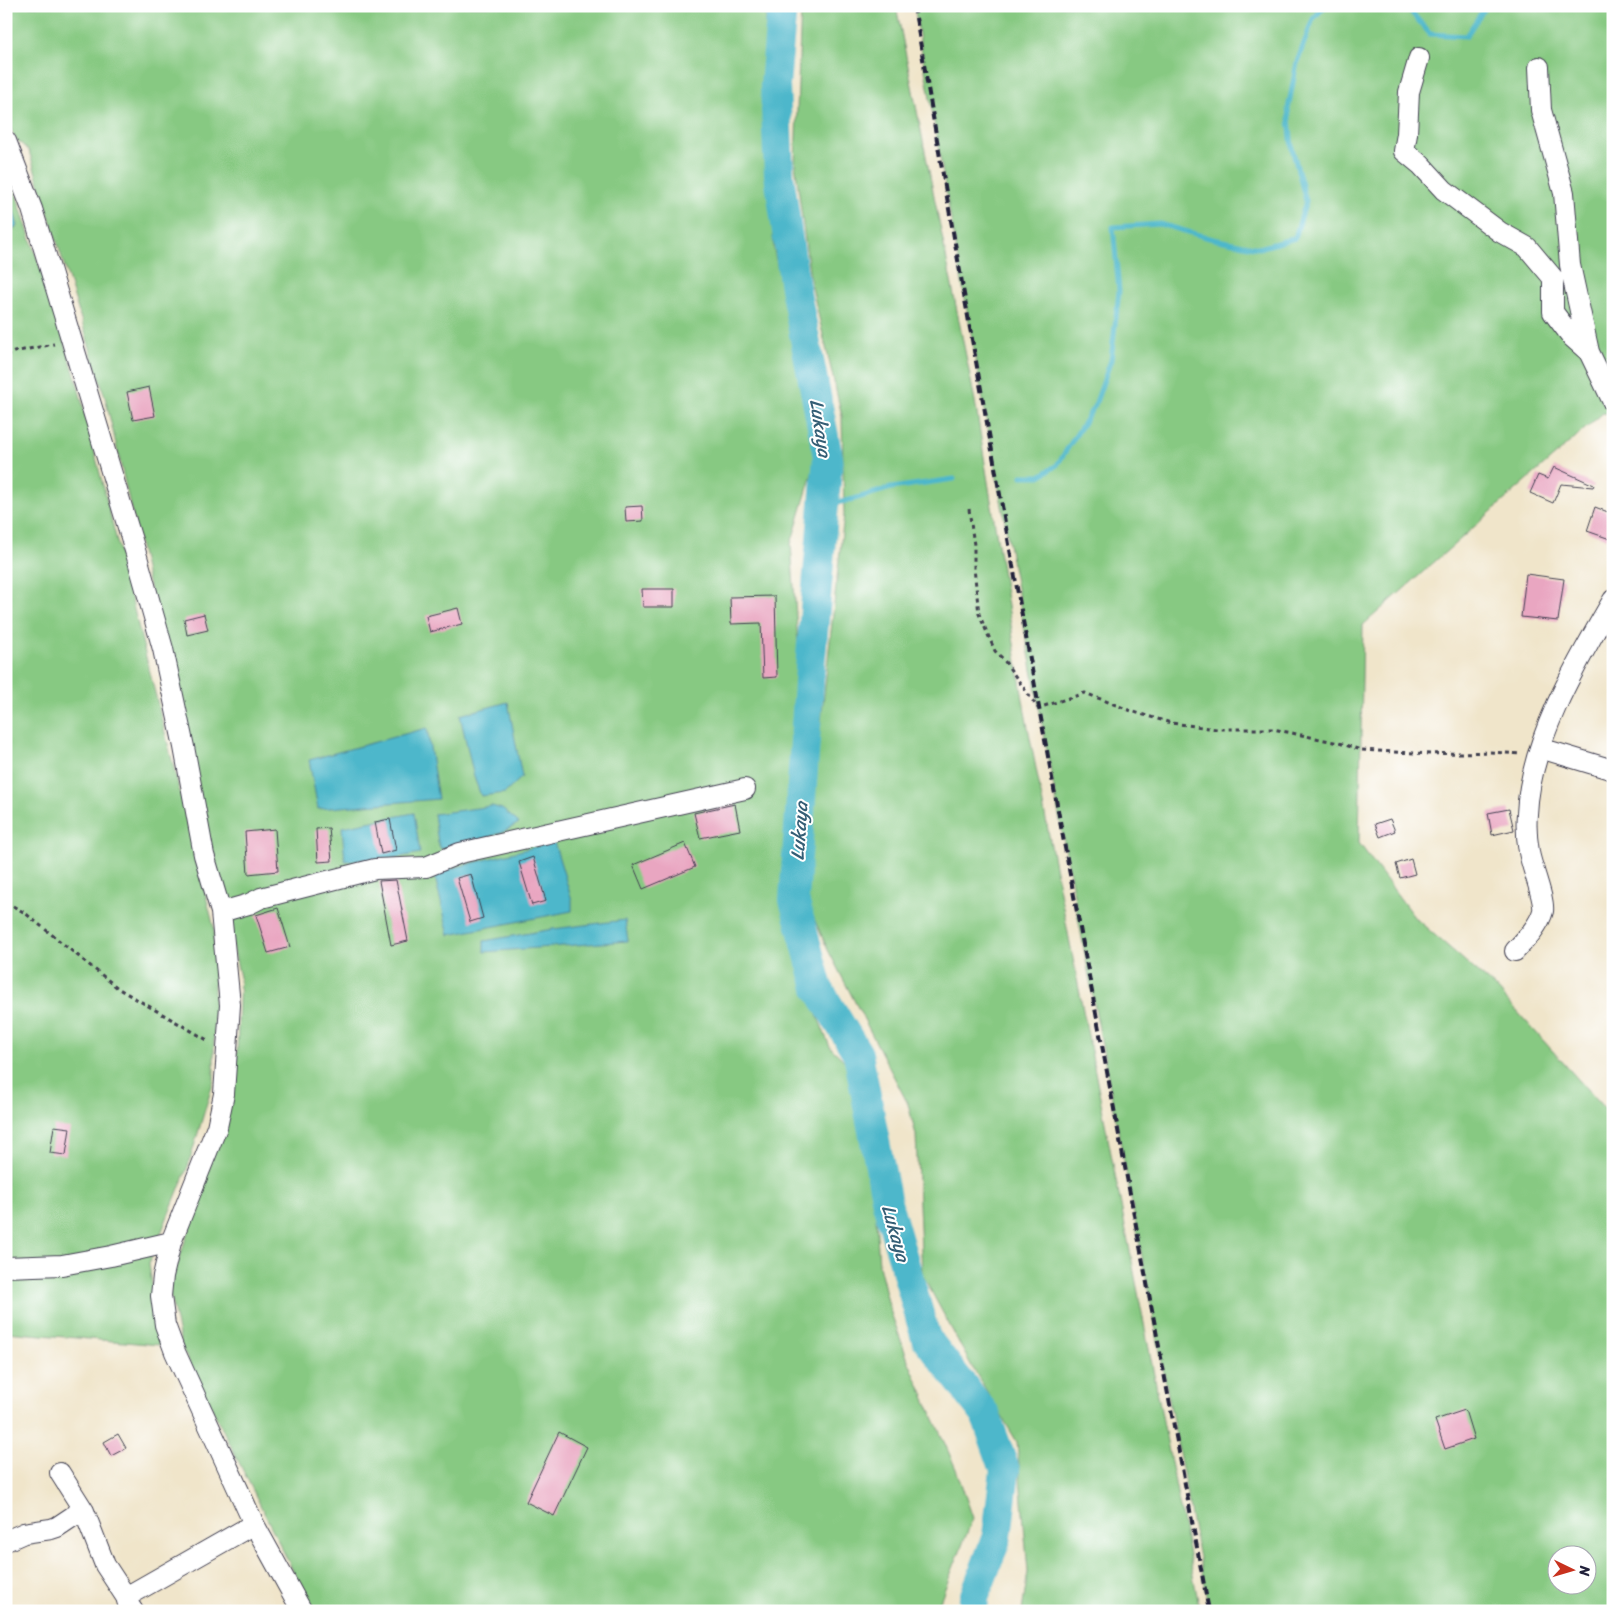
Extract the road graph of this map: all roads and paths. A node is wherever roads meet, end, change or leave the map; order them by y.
1 (1419, 58) dead end
2 (1540, 67) dead end
3 (6, 141) edge
4 (72, 341) junction
5 (1589, 352) junction
6 (6, 356) edge
7 (1613, 402) edge
8 (969, 509) dead end
9 (1613, 600) edge
10 (1539, 752) junction
11 (1613, 770) edge
12 (745, 789) dead end
13 (6, 902) edge
14 (221, 912) junction
15 (1515, 951) dead end
16 (227, 1053) junction
17 (172, 1242) junction
18 (6, 1267) edge
19 (60, 1473) dead end
20 (84, 1511) junction
21 (254, 1524) junction
22 (6, 1541) edge
23 (130, 1604) edge
24 (302, 1611) edge

1 - 5 street
2 - 5 street
3 - 4 street
4 - 6 path
4 - 14 street
5 - 7 street
8 - 10 path
9 - 10 street
10 - 11 street
10 - 15 street
12 - 14 street
13 - 16 path
14 - 16 street
16 - 17 street
17 - 18 street
17 - 21 street
19 - 20 street
20 - 22 street
20 - 23 street
21 - 23 street
21 - 24 street

